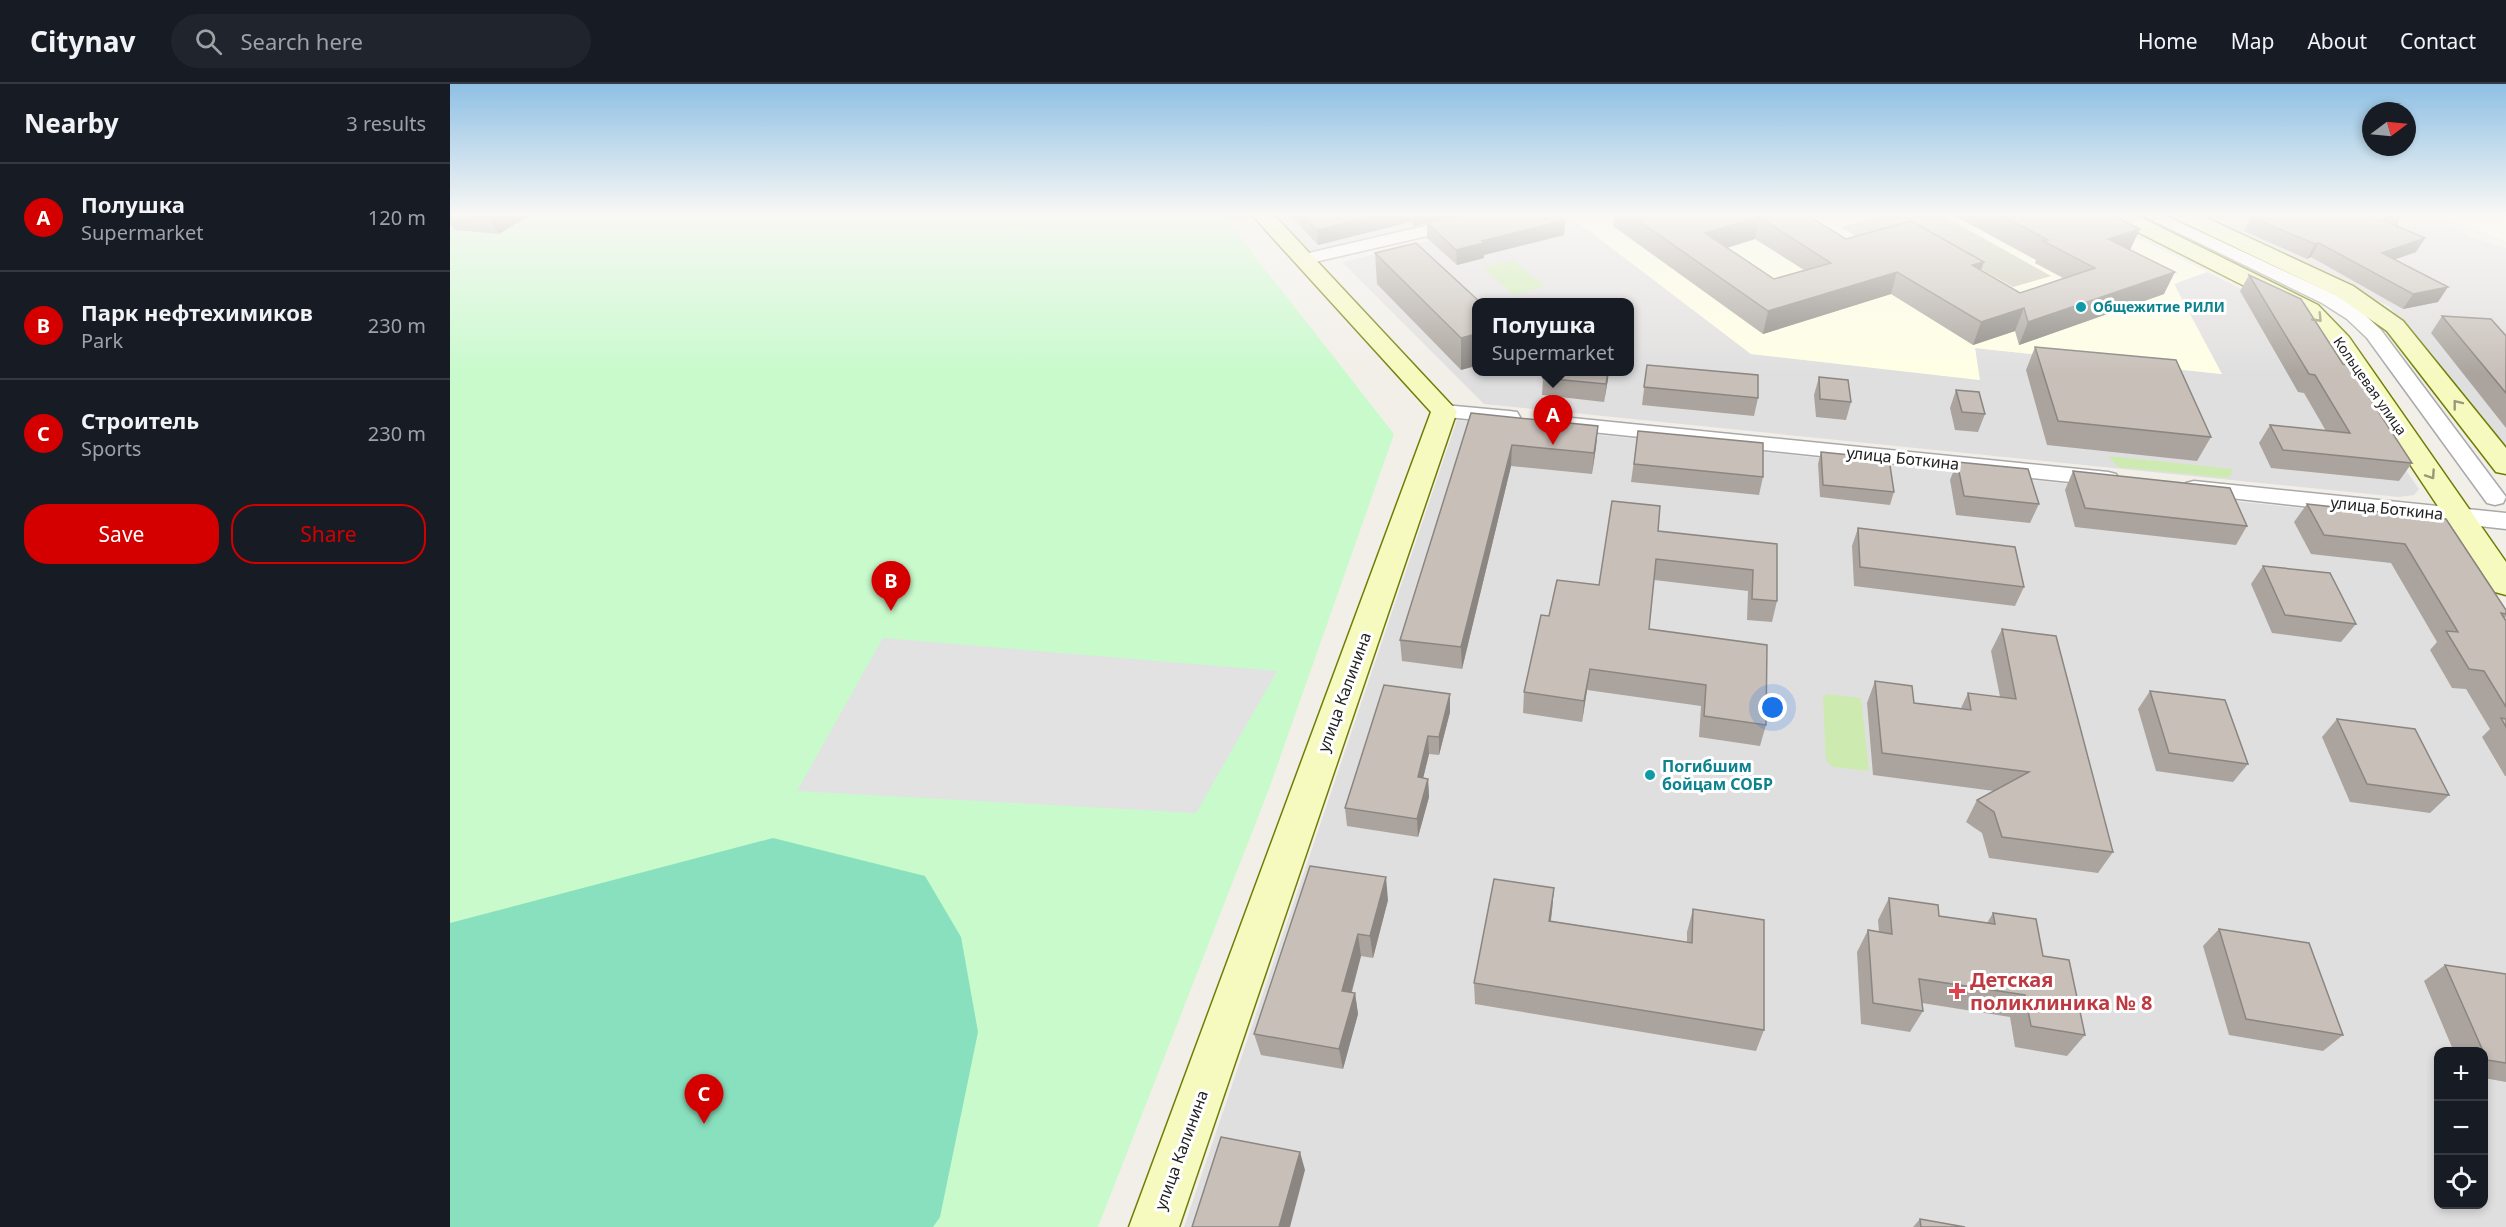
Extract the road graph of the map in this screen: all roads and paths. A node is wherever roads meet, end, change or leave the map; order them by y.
1 (1309, 267) edge
2 (2224, 267) edge
3 (2260, 267) edge
4 (2295, 267) edge
5 (1444, 411) junction
6 (2506, 466) edge
7 (2127, 481) edge
8 (2174, 486) edge
9 (2495, 498) dead end
10 (2459, 516) junction
11 (2506, 521) edge
12 (2506, 585) edge
13 (1154, 1227) edge

1 - 5 main road
2 -> 10 main road, Кольцевая улица
3 - 9 street
6 -> 4 main road
5 - 7 street, улица Боткина
5 - 13 main road, улица Калинина
8 - 10 street, улица Боткина
10 - 11 street, улица Боткина
10 - 12 main road, Кольцевая улица

